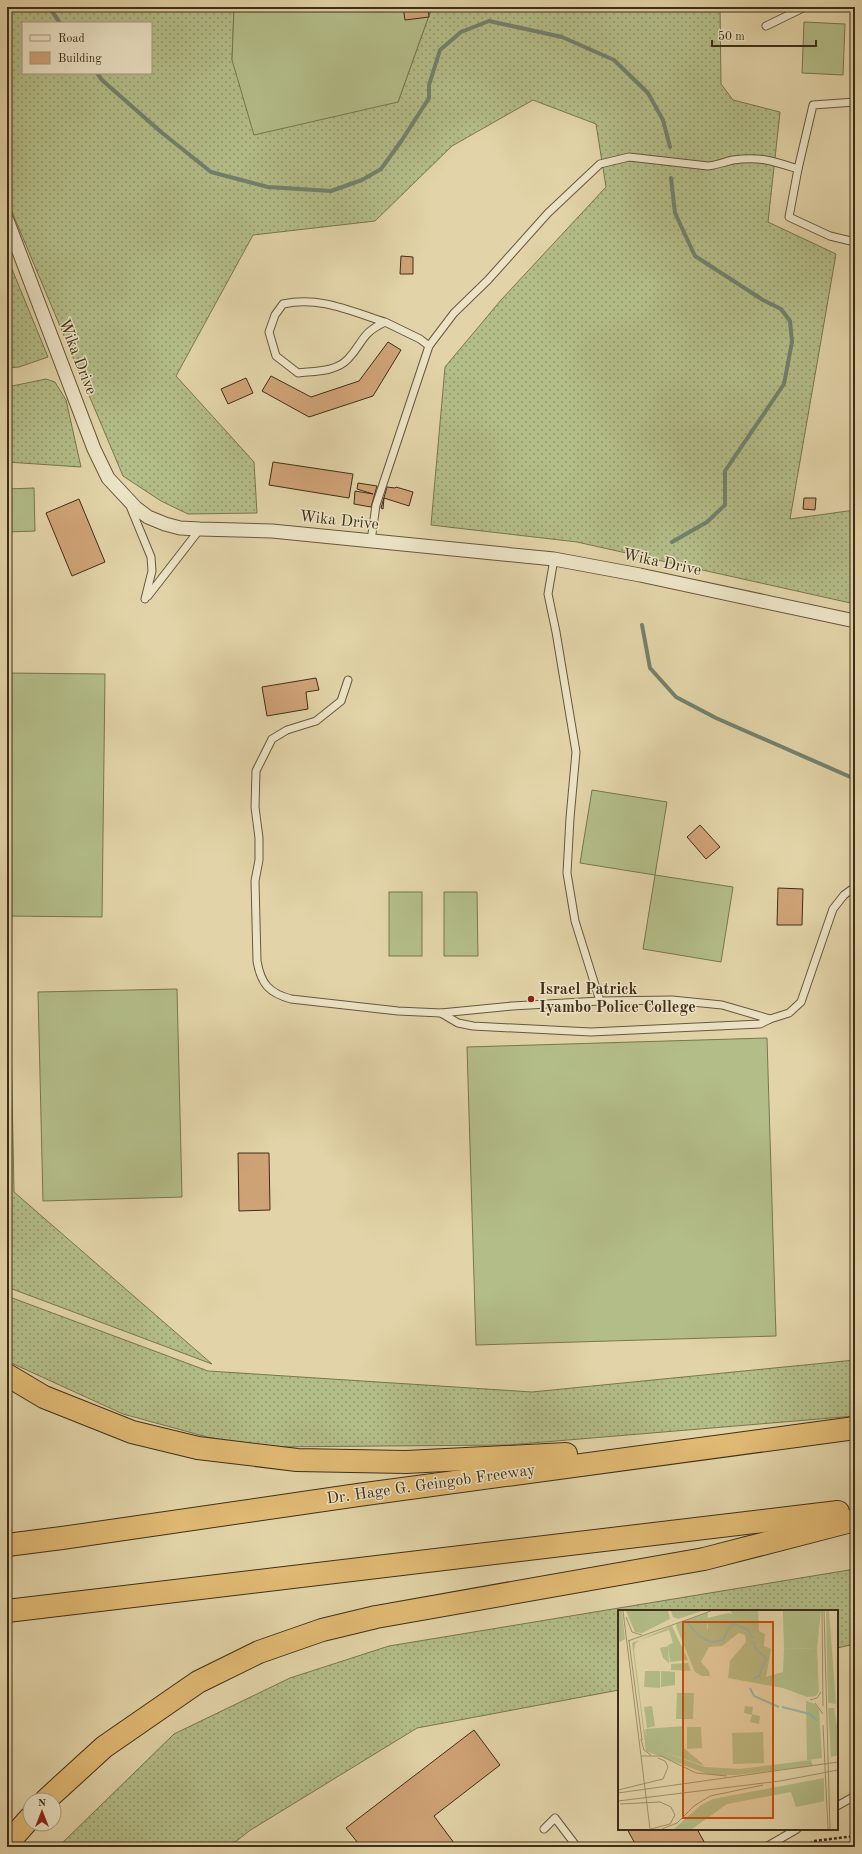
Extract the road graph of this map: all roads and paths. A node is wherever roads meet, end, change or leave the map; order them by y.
1 (804, 7) edge
2 (766, 26) dead end
3 (855, 102) edge
4 (798, 169) junction
5 (7, 220) edge
6 (855, 242) edge
7 (385, 322) junction
8 (430, 346) junction
9 (127, 498) junction
10 (200, 529) junction
11 (371, 541) junction
12 (554, 559) junction
13 (855, 621) edge
14 (348, 680) dead end
15 (855, 887) edge
16 (600, 1001) junction
17 (441, 1013) junction
18 (770, 1018) junction
19 (7, 1375) edge
20 (855, 1428) edge
21 (706, 1447) junction
22 (855, 1510) edge
23 (855, 1520) edge
24 (7, 1545) edge
25 (7, 1611) edge
26 (55, 1792) edge
27 (855, 1796) edge
28 (838, 1805) edge
29 (22, 1827) edge
30 (544, 1829) dead end
31 (795, 1830) edge
32 (855, 1836) edge
33 (7, 1844) edge
34 (577, 1847) edge
35 (766, 1847) edge
36 (806, 1847) edge

1 - 2 lane
3 - 4 lane
4 - 6 lane
4 - 8 lane
5 - 9 street, Wika Drive
7 - 7 lane
7 - 8 lane
8 - 11 lane
9 - 10 street, Wika Drive
9 - 10 lane
10 - 11 street, Wika Drive
11 - 12 street, Wika Drive
12 - 13 street, Wika Drive
12 - 16 lane
14 - 17 lane
15 - 18 lane
16 - 17 lane
16 - 18 lane
17 - 18 lane
19 - 21 highway
20 - 21 highway, Dr. Hage G. Geingob Freeway
21 - 24 highway, Dr. Hage G. Geingob Freeway
22 - 25 highway
23 - 26 highway
27 - 28 lane
29 - 33 highway
30 - 34 lane
31 - 35 lane
32 - 36 path

